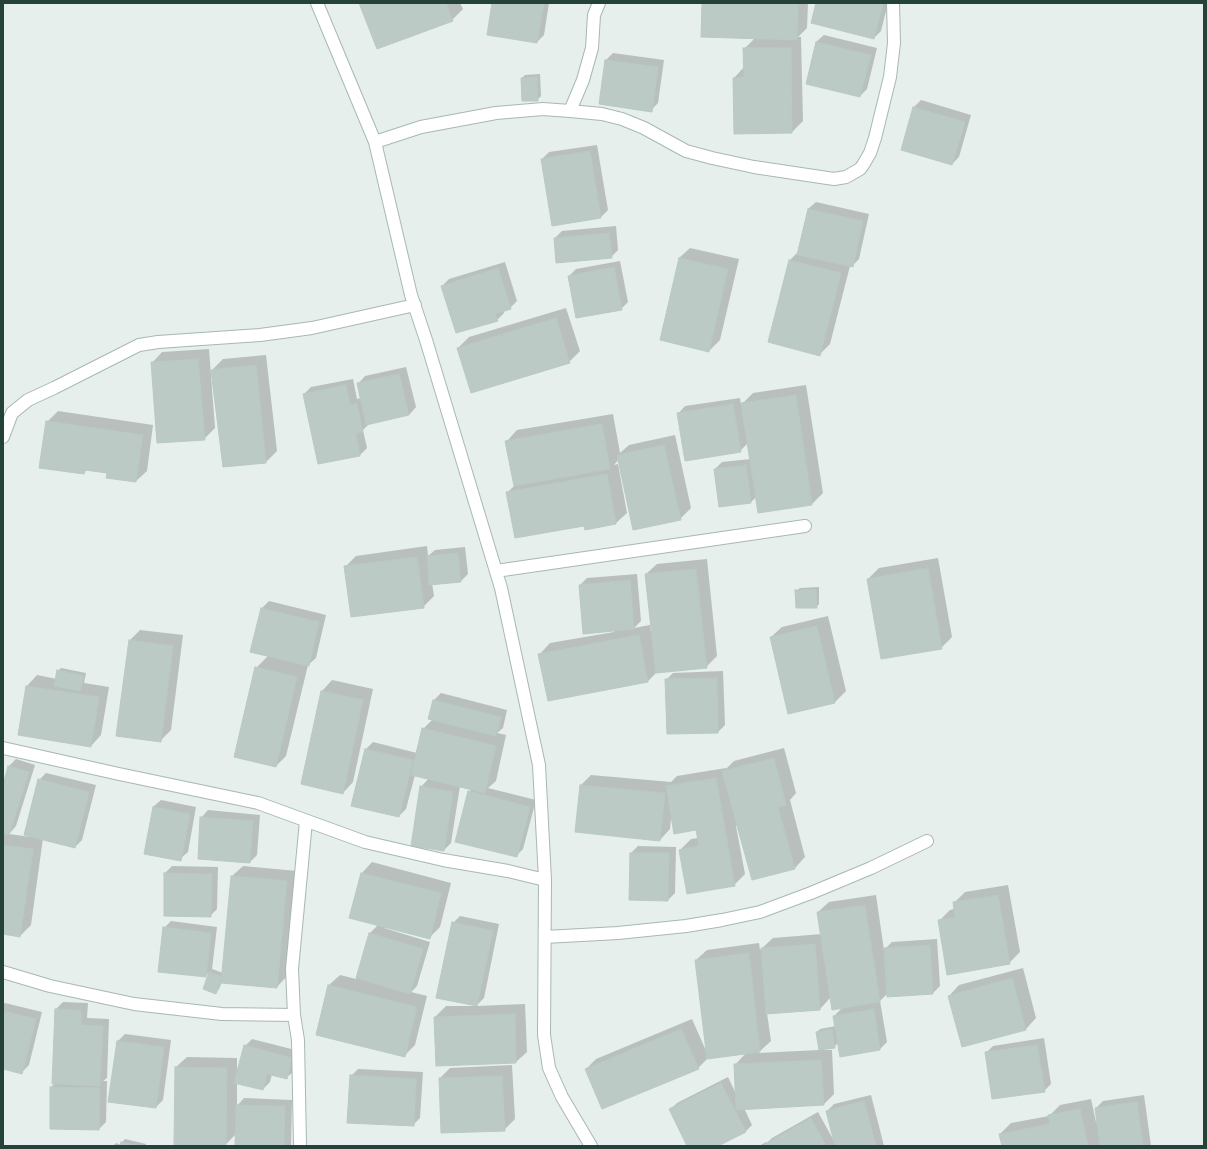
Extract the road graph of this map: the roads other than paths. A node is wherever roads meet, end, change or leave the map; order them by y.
1 (316, 3) edge
2 (599, 3) edge
3 (893, 3) edge
4 (570, 111) junction
5 (376, 142) junction
6 (415, 305) junction
7 (3, 437) edge
8 (805, 526) dead end
9 (496, 571) junction
10 (3, 748) edge
11 (306, 821) junction
12 (927, 841) dead end
13 (545, 880) junction
14 (545, 937) junction
15 (3, 972) edge
16 (294, 1015) junction
17 (300, 1146) edge
18 (592, 1146) edge

1 - 5 street
2 - 4 street
3 - 4 street
4 - 5 street
5 - 6 street
6 - 7 street
6 - 9 street
8 - 9 street
9 - 13 street
10 - 11 street
11 - 13 street
11 - 16 street
12 - 14 street
13 - 14 street
14 - 18 street
15 - 16 street
16 - 17 street

